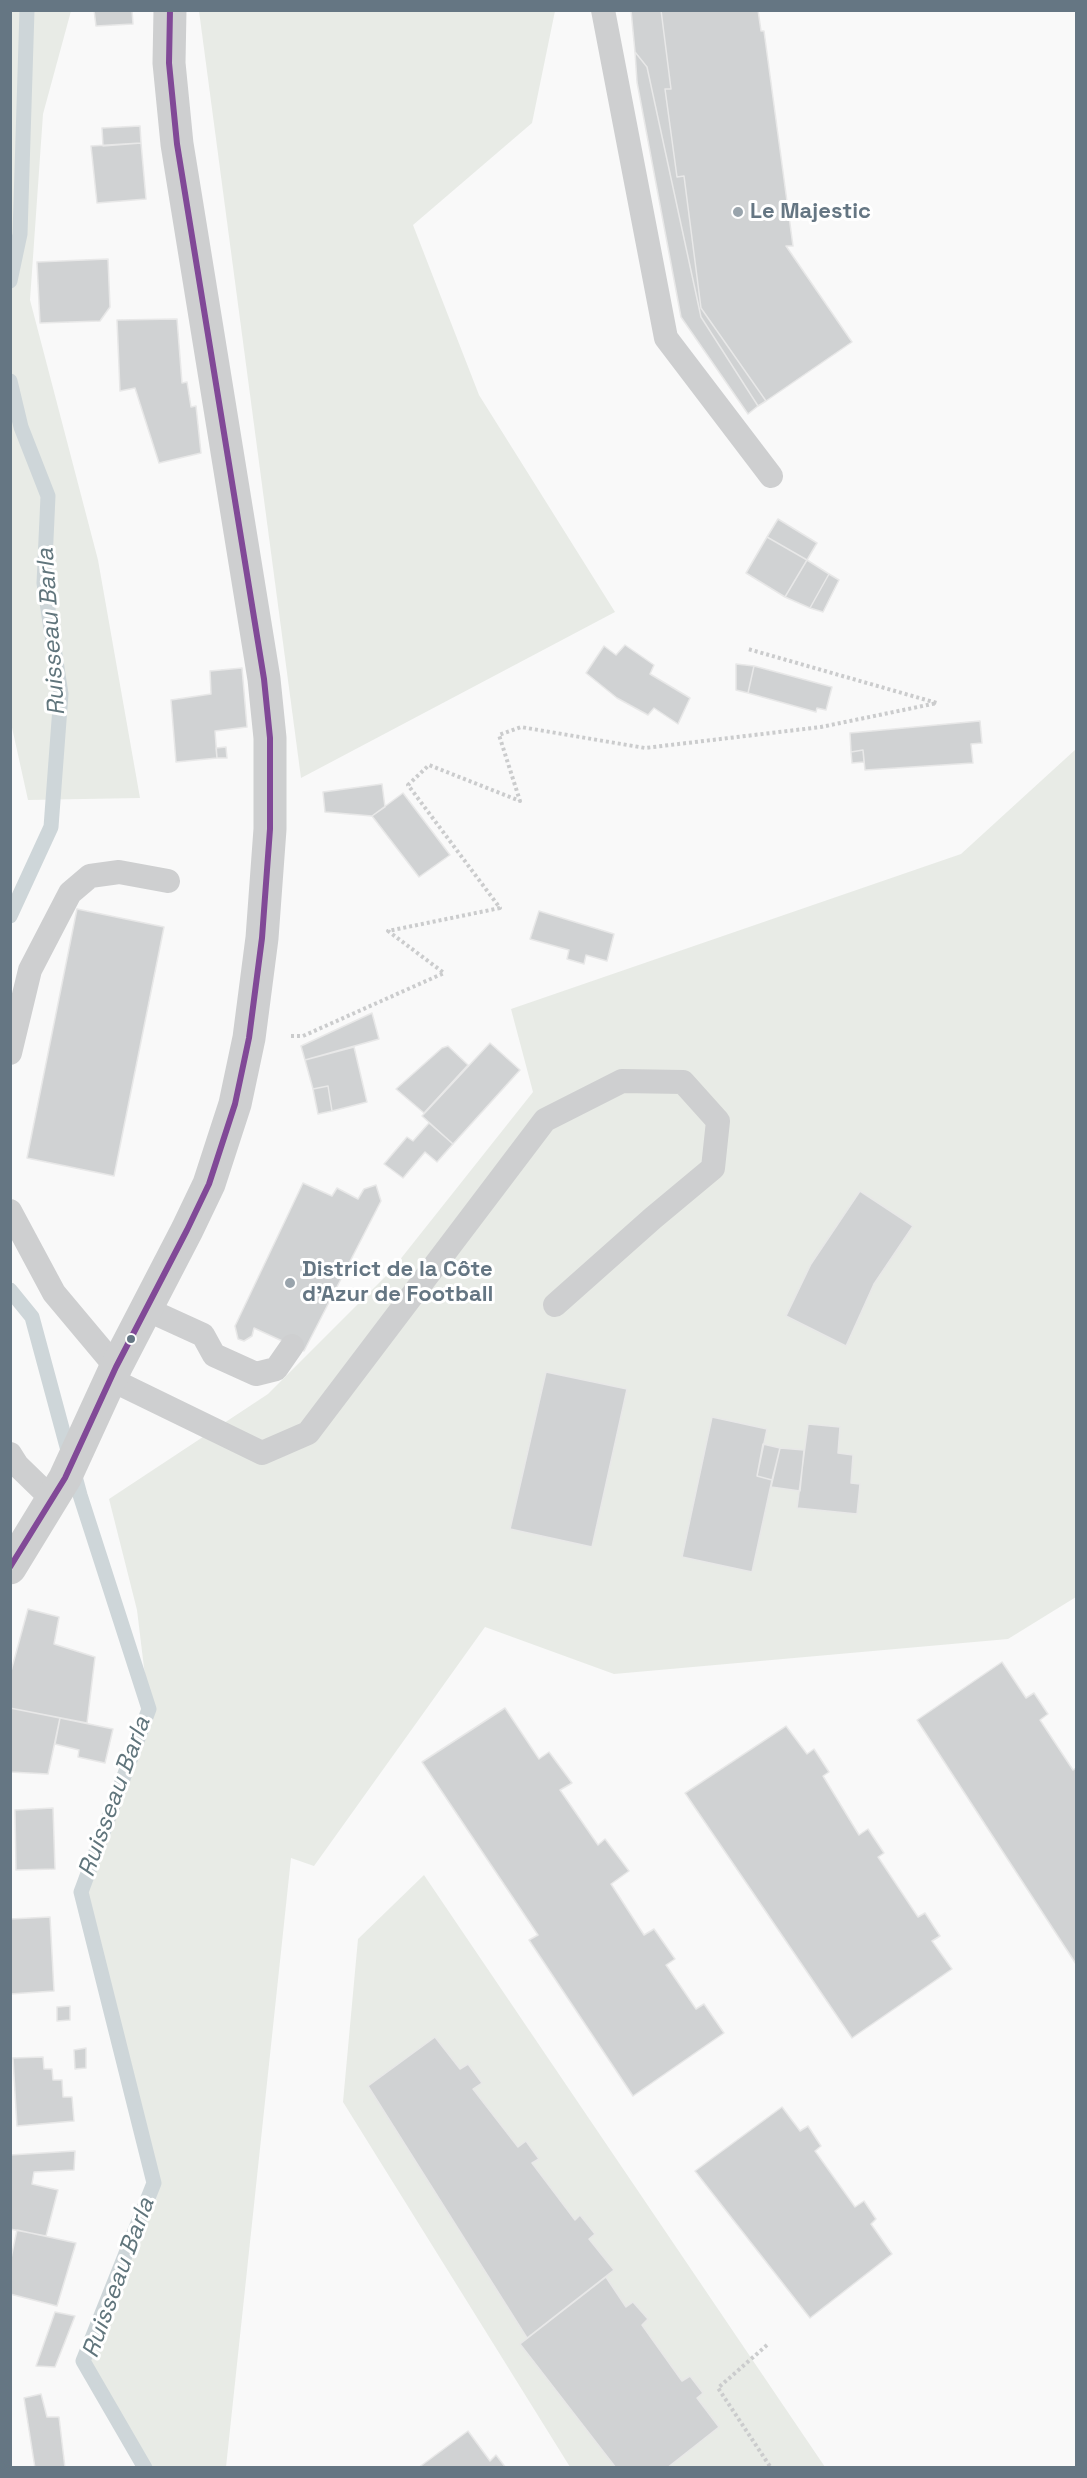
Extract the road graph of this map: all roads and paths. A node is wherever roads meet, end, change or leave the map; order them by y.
1 (170, 10) edge
2 (603, 10) edge
3 (771, 476) dead end
4 (748, 649) dead end
5 (168, 881) dead end
6 (249, 1038) junction
7 (10, 1053) edge
8 (10, 1211) edge
9 (555, 1305) dead end
10 (146, 1309) junction
11 (292, 1346) dead end
12 (113, 1373) junction
13 (10, 1454) edge
14 (58, 1489) junction
15 (10, 1568) edge
16 (767, 2345) dead end
17 (771, 2468) edge

1 - 6 street
2 - 3 lane
4 - 6 path
5 - 7 lane
6 - 10 street
8 - 12 lane
9 - 12 lane
10 - 11 lane
10 - 12 street
12 - 14 street
13 - 14 lane
14 - 15 street
16 - 17 path

